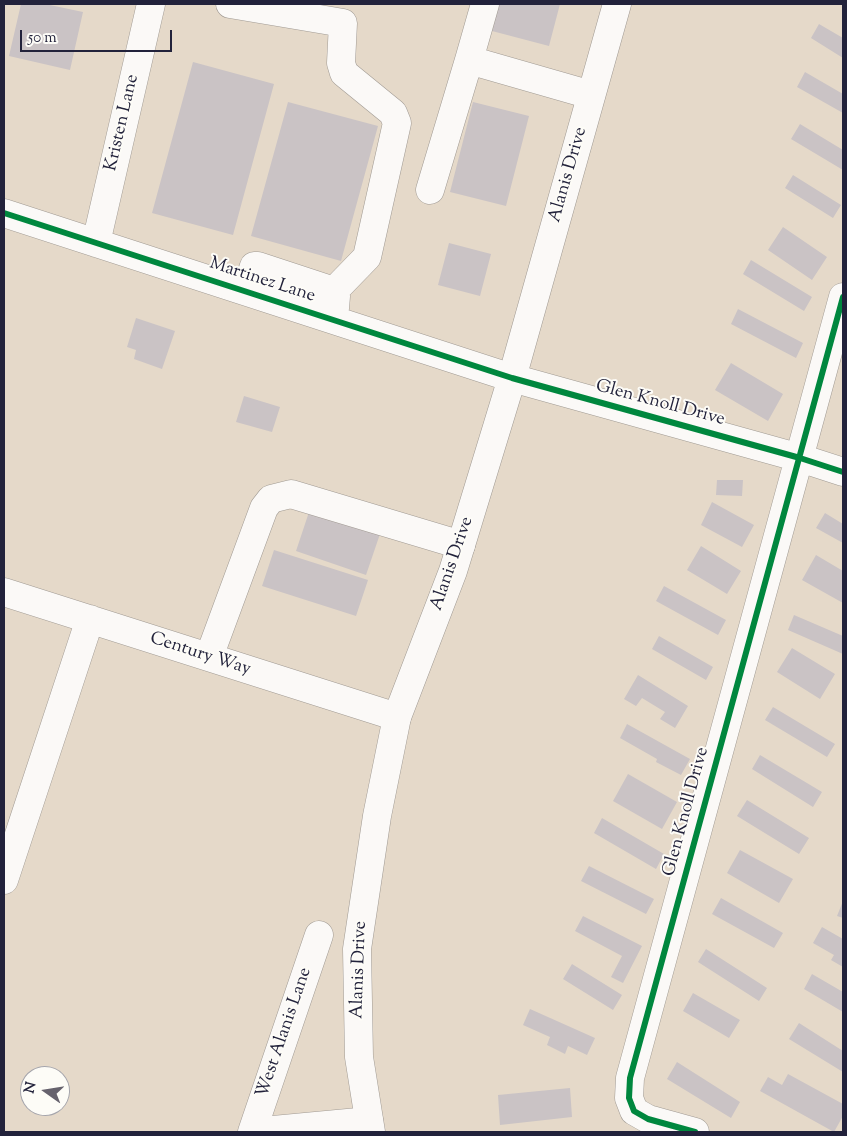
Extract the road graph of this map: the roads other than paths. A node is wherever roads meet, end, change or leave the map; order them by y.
1 (150, 4) edge
2 (230, 4) edge
3 (485, 4) edge
4 (617, 4) edge
5 (469, 60) junction
6 (592, 94) junction
7 (430, 190) dead end
8 (4, 212) edge
9 (96, 243) junction
10 (246, 291) junction
11 (334, 292) junction
12 (843, 297) edge
13 (333, 320) junction
14 (512, 378) junction
15 (800, 458) junction
16 (843, 472) edge
17 (461, 545) junction
18 (4, 592) edge
19 (90, 620) junction
20 (209, 658) junction
21 (397, 717) junction
22 (4, 880) edge
23 (319, 935) dead end
24 (370, 1126) edge
25 (252, 1132) edge
26 (695, 1132) edge

1 - 9 street, Kristen Lane
2 - 11 street
3 - 5 street
4 - 6 street, Alanis Drive
5 - 6 street
5 - 7 street
6 - 14 street, Alanis Drive
8 - 9 street, Martinez Lane
9 - 10 street, Martinez Lane
10 - 11 street
10 - 13 street, Martinez Lane
11 - 13 street
12 - 15 street, Glen Knoll Drive
13 - 14 street, Martinez Lane
14 - 15 street, Glen Knoll Drive
14 - 17 street, Alanis Drive
15 - 16 street, Glen Knoll Drive
15 - 26 street, Glen Knoll Drive
17 - 20 street
17 - 21 street, Alanis Drive
18 - 19 street, Century Way
19 - 20 street, Century Way
19 - 22 street
20 - 21 street, Century Way
21 - 24 street, Alanis Drive
23 - 25 street, West Alanis Lane
24 - 25 street, West Alanis Lane

